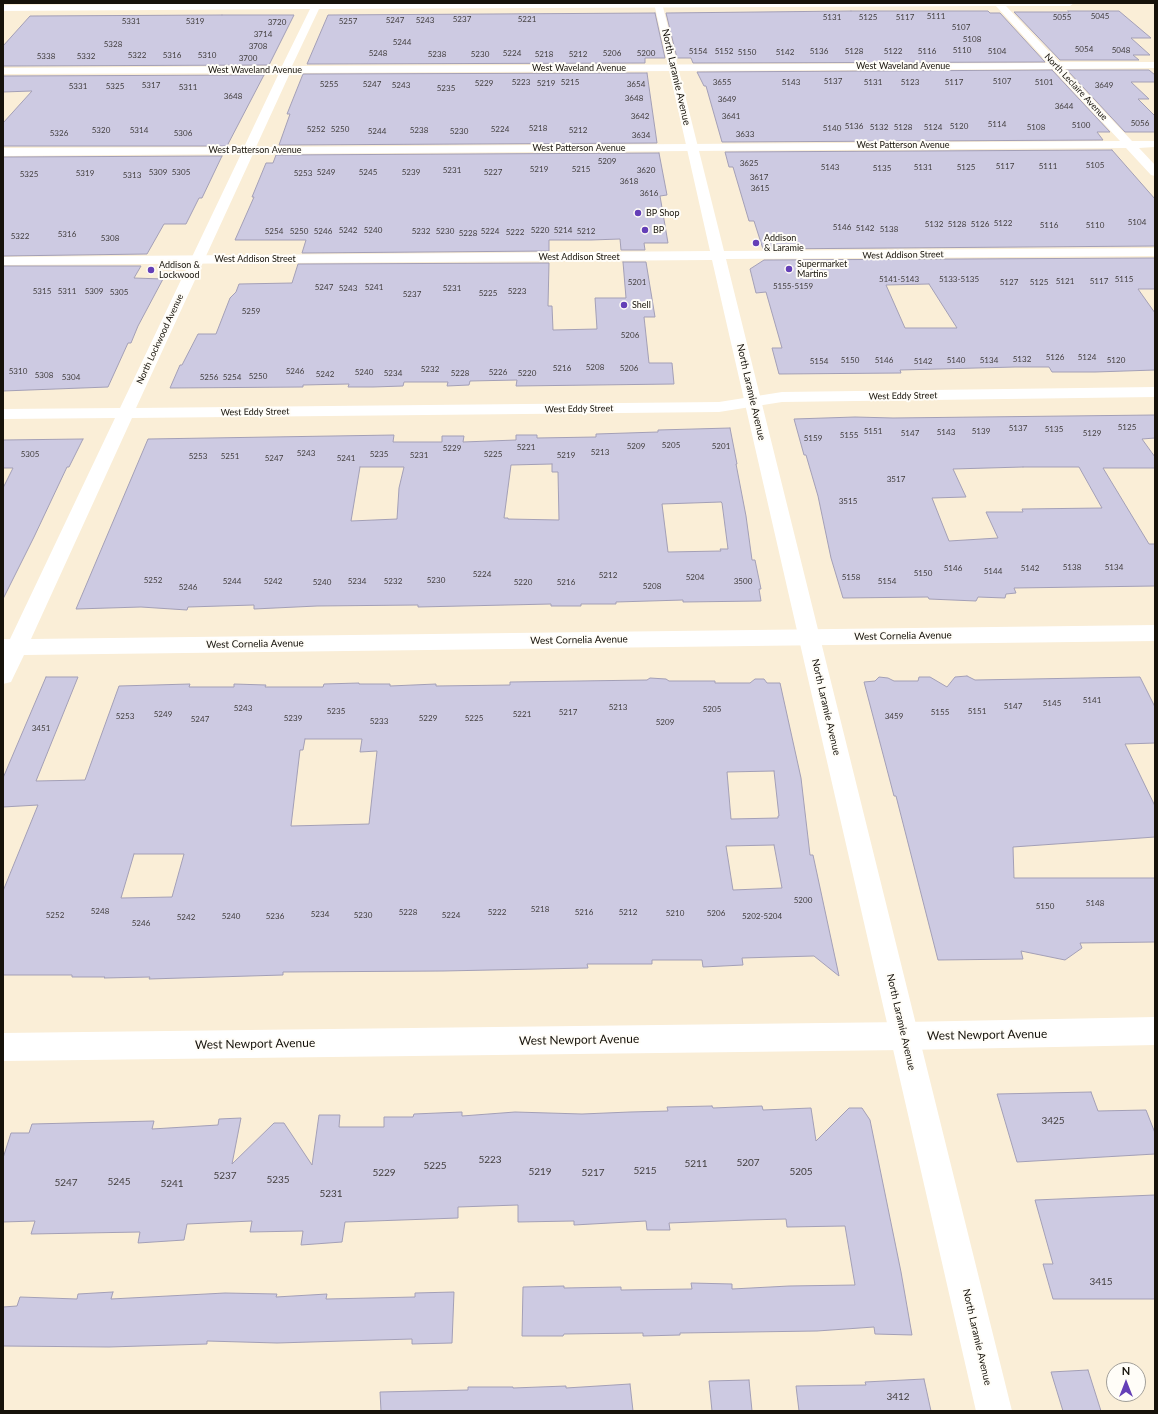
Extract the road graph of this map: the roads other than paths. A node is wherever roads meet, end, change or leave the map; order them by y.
1 (998, 3) edge
2 (1070, 3) edge
3 (659, 4) edge
4 (316, 5) edge
5 (3, 8) edge
6 (1155, 64) edge
7 (1056, 65) junction
8 (674, 67) junction
9 (286, 70) junction
10 (3, 71) edge
11 (1129, 144) junction
12 (1155, 144) edge
13 (693, 147) junction
14 (248, 150) junction
15 (3, 152) edge
16 (1155, 172) edge
17 (1155, 252) edge
18 (719, 257) junction
19 (197, 260) junction
20 (3, 261) edge
21 (1155, 392) edge
22 (753, 402) junction
23 (126, 413) junction
24 (3, 414) edge
25 (1155, 633) edge
26 (810, 637) junction
27 (10, 647) edge
28 (3, 676) edge
29 (1155, 1031) edge
30 (905, 1036) junction
31 (3, 1047) edge
32 (994, 1411) edge

1 - 2 street
1 - 3 street
1 - 7 street, North Leclaire Avenue
3 - 4 street
3 - 8 street, North Laramie Avenue
4 - 5 street
4 - 9 street, North Lockwood Avenue
6 - 7 street, West Waveland Avenue
7 - 8 street, West Waveland Avenue
7 - 11 street, North Leclaire Avenue
8 - 9 street, West Waveland Avenue
8 - 13 street, North Laramie Avenue
9 - 10 street, West Waveland Avenue
9 - 14 street, North Lockwood Avenue
11 - 12 street, West Patterson Avenue
11 - 13 street, West Patterson Avenue
11 - 16 street, North Leclaire Avenue
13 - 14 street, West Patterson Avenue
13 - 18 street, North Laramie Avenue
14 - 15 street, West Patterson Avenue
14 - 19 street, North Lockwood Avenue
17 - 18 street, West Addison Street
18 - 19 street, West Addison Street
18 - 22 street, North Laramie Avenue
19 - 20 street, West Addison Street
19 - 23 street, North Lockwood Avenue
21 - 22 street, West Eddy Street
22 - 23 street, West Eddy Street
22 - 26 street, North Laramie Avenue
23 - 24 street, West Eddy Street
23 - 27 street, North Lockwood Avenue
25 - 26 street, West Cornelia Avenue
26 - 27 street, West Cornelia Avenue
26 - 30 street, North Laramie Avenue
27 - 28 street, North Lockwood Avenue
29 - 30 street, West Newport Avenue
30 - 31 street, West Newport Avenue
30 - 32 street, North Laramie Avenue

